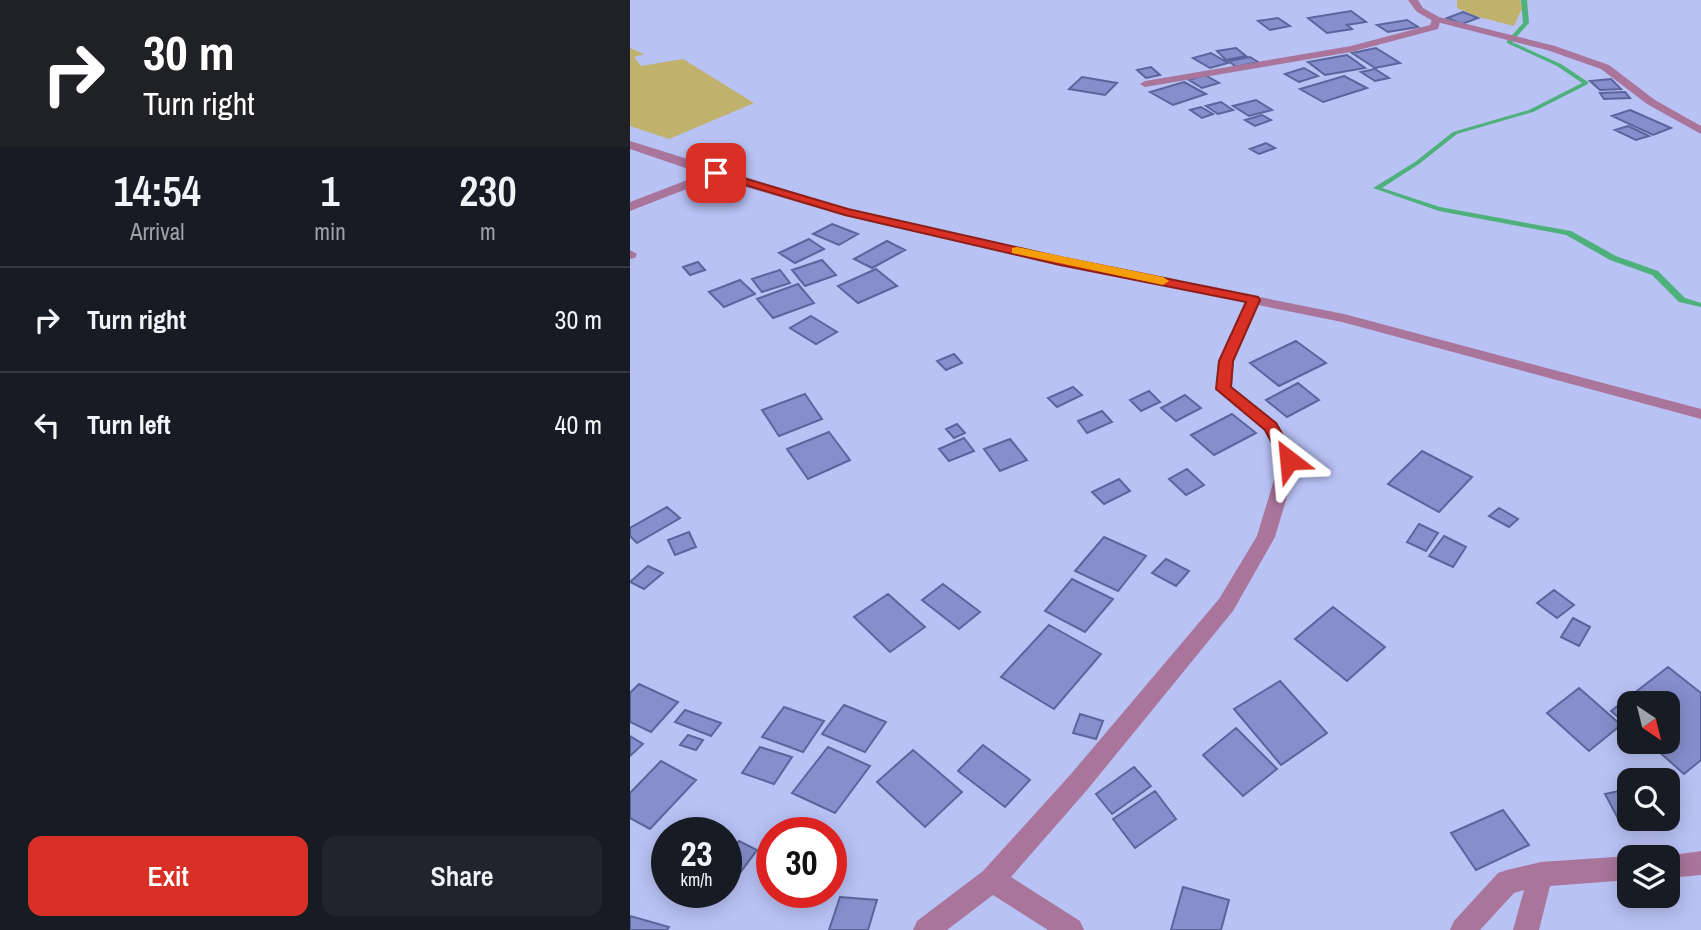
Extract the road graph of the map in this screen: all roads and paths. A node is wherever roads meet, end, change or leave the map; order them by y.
1 (1413, 0) edge
2 (1436, 19) junction
3 (1145, 84) dead end
4 (1701, 131) edge
5 (630, 145) edge
6 (716, 173) junction
7 (630, 207) edge
8 (1254, 300) junction
9 (1701, 414) edge
10 (1701, 863) edge
11 (1680, 865) edge
12 (1617, 869) edge
13 (1541, 874) junction
14 (992, 880) junction
15 (926, 930) edge
16 (1071, 930) edge
17 (1463, 930) edge
18 (1525, 930) edge

1 - 2 street
2 - 3 street
2 - 4 street
5 - 6 street
6 - 7 street
6 - 8 street
8 - 9 street
8 - 14 street
10 - 11 street
12 - 13 street
13 - 17 street
13 - 18 street
14 - 15 street
14 - 16 street

